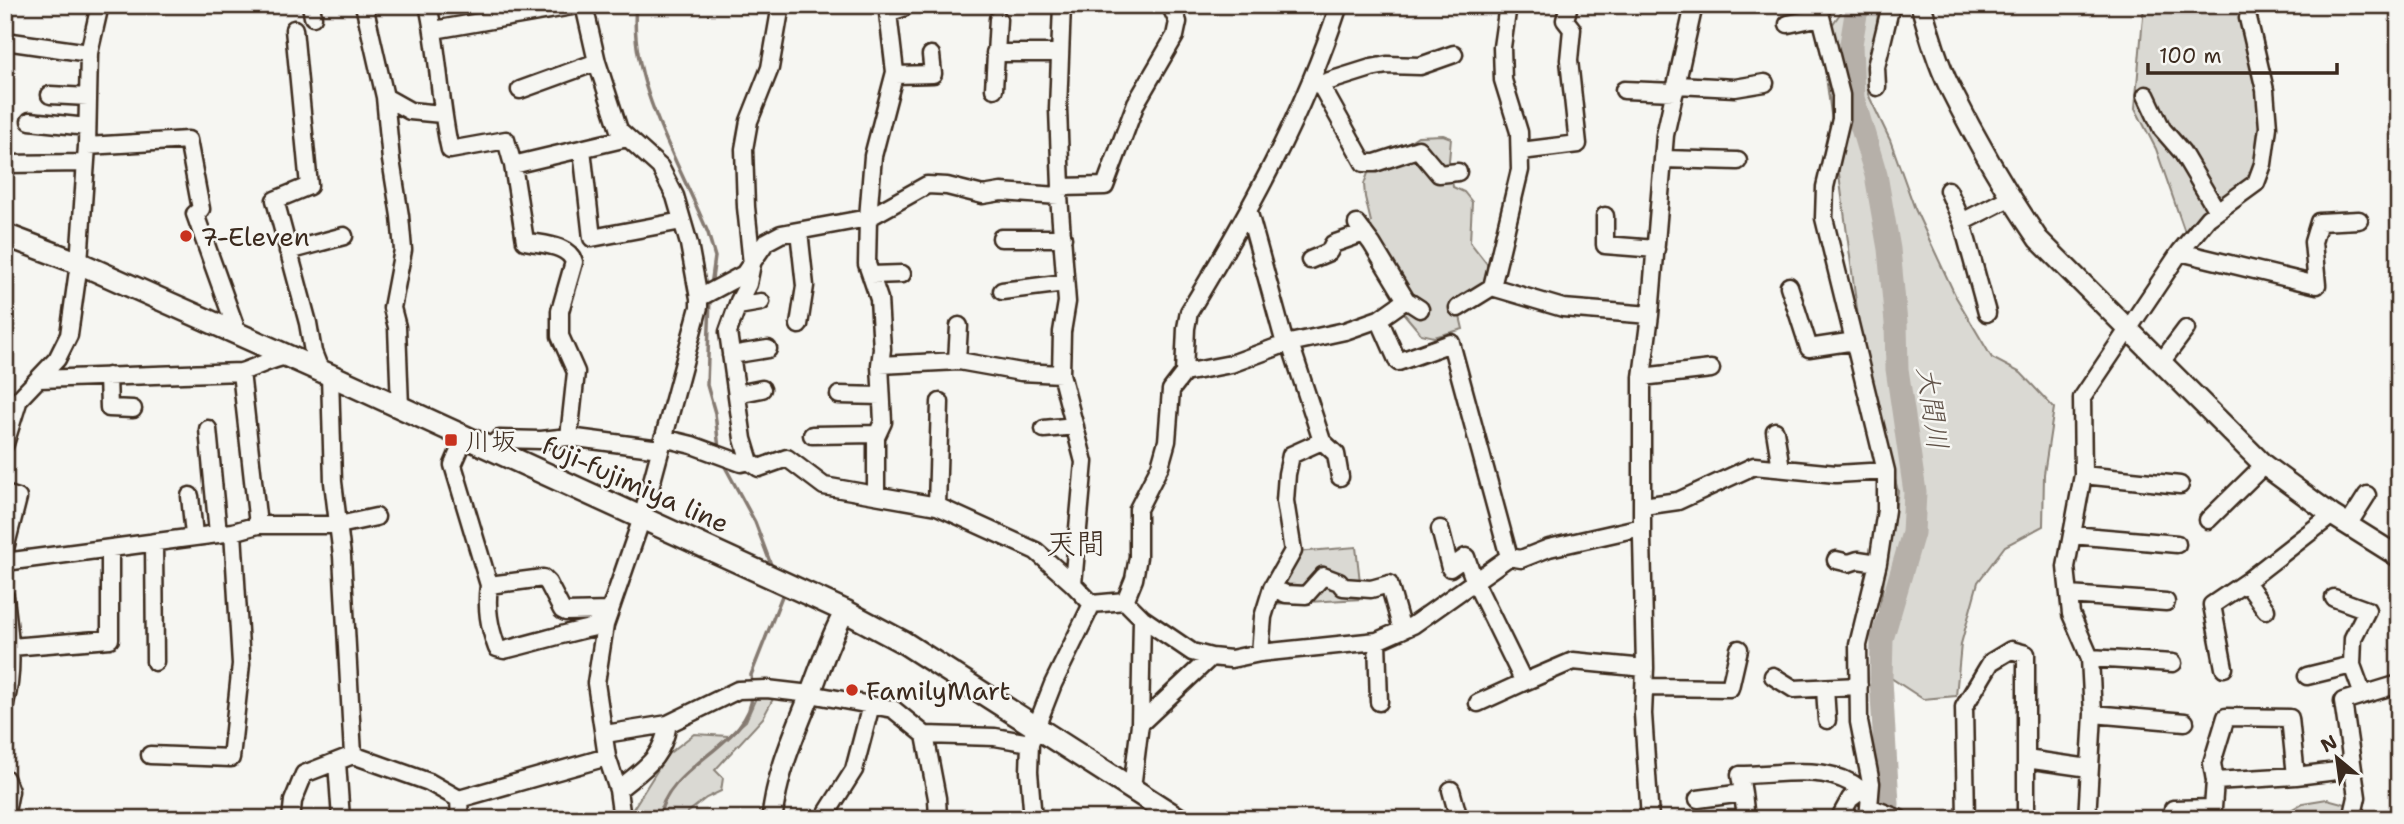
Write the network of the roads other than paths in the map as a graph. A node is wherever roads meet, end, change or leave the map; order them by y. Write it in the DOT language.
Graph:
graph roads {
  1 [pos="100,5"];
  2 [pos="364,5"];
  3 [pos="428,5"];
  4 [pos="581,5"];
  5 [pos="781,5"];
  6 [pos="903,5"];
  7 [pos="1062,5"];
  8 [pos="1170,5"];
  9 [pos="1339,5"];
  10 [pos="1508,5"];
  11 [pos="1569,5"];
  12 [pos="1693,5"];
  13 [pos="1891,5"];
  14 [pos="1920,5"];
  15 [pos="1820,11"];
  16 [pos="2248,18"];
  17 [pos="998,19"];
  18 [pos="1788,24"];
  19 [pos="294,29"];
  20 [pos="434,30"];
  21 [pos="5,41"];
  22 [pos="89,53"];
  23 [pos="995,53"];
  24 [pos="1060,53"];
  25 [pos="1454,54"];
  26 [pos="930,55"];
  27 [pos="597,62"];
  28 [pos="895,75"];
  29 [pos="1317,81"];
  30 [pos="1765,83"];
  31 [pos="1877,87"];
  32 [pos="1676,88"];
  33 [pos="994,89"];
  34 [pos="520,90"];
  35 [pos="1624,90"];
  36 [pos="50,95"];
  37 [pos="2146,95"];
  38 [pos="88,97"];
  39 [pos="385,97"];
  40 [pos="442,114"];
  41 [pos="30,121"];
  42 [pos="87,127"];
  43 [pos="627,138"];
  44 [pos="582,149"];
  45 [pos="1521,151"];
  46 [pos="86,154"];
  47 [pos="1663,159"];
  48 [pos="1738,161"];
  49 [pos="5,164"];
  50 [pos="513,164"];
  51 [pos="1458,172"];
  52 [pos="1948,190"];
  53 [pos="1060,191"];
  54 [pos="2011,197"];
  55 [pos="2217,211"];
  56 [pos="1249,213"];
  57 [pos="1605,216"];
  58 [pos="868,218"];
  59 [pos="2358,220"];
  60 [pos="682,221"];
  61 [pos="1962,222"];
  62 [pos="799,231"];
  63 [pos="5,235"];
  64 [pos="344,236"];
  65 [pos="1001,237"];
  66 [pos="1063,238"];
  67 [pos="1656,249"];
  68 [pos="288,251"];
  69 [pos="2180,252"];
  70 [pos="1310,260"];
  71 [pos="79,263"];
  72 [pos="752,264"];
  73 [pos="902,274"];
  74 [pos="871,275"];
  75 [pos="1065,283"];
  76 [pos="1789,286"];
  77 [pos="1492,287"];
  78 [pos="1002,291"];
  79 [pos="703,297"];
  80 [pos="761,302"];
  81 [pos="738,306"];
  82 [pos="1458,308"];
  83 [pos="1987,313"];
  84 [pos="1650,315"];
  85 [pos="1379,319"];
  86 [pos="799,325"];
  87 [pos="959,326"];
  88 [pos="2128,329"];
  89 [pos="2186,329"];
  90 [pos="238,334"];
  91 [pos="1855,341"];
  92 [pos="1287,344"];
  93 [pos="768,349"];
  94 [pos="731,355"];
  95 [pos="287,356"];
  96 [pos="957,361"];
  97 [pos="2162,361"];
  98 [pos="880,365"];
  99 [pos="1711,369"];
  100 [pos="241,372"];
  101 [pos="325,373"];
  102 [pos="1184,373"];
  103 [pos="1061,374"];
  104 [pos="108,376"];
  105 [pos="1642,377"];
  106 [pos="38,379"];
  107 [pos="762,389"];
  108 [pos="737,394"];
  109 [pos="839,395"];
  110 [pos="881,396"];
  111 [pos="9,400"];
  112 [pos="940,402"];
  113 [pos="400,407"];
  114 [pos="132,409"];
  115 [pos="1075,426"];
  116 [pos="208,429"];
  117 [pos="1044,429"];
  118 [pos="1775,431"];
  119 [pos="813,435"];
  120 [pos="877,435"];
  121 [pos="465,437"];
  122 [pos="569,437"];
  123 [pos="1322,441"];
  124 [pos="5,444"];
  125 [pos="662,444"];
  126 [pos="490,448"];
  127 [pos="750,461"];
  128 [pos="2264,466"];
  129 [pos="1781,468"];
  130 [pos="1886,471"];
  131 [pos="2083,475"];
  132 [pos="1340,477"];
  133 [pos="2180,485"];
  134 [pos="5,494"];
  135 [pos="876,495"];
  136 [pos="2367,495"];
  137 [pos="190,496"];
  138 [pos="937,506"];
  139 [pos="1643,506"];
  140 [pos="376,517"];
  141 [pos="642,517"];
  142 [pos="2207,520"];
  143 [pos="2340,520"];
  144 [pos="258,525"];
  145 [pos="338,525"];
  146 [pos="1642,527"];
  147 [pos="1440,529"];
  148 [pos="226,532"];
  149 [pos="194,535"];
  150 [pos="2072,535"];
  151 [pos="153,542"];
  152 [pos="2177,544"];
  153 [pos="5,549"];
  154 [pos="110,549"];
  155 [pos="2399,557"];
  156 [pos="1508,558"];
  157 [pos="1836,560"];
  158 [pos="5,562"];
  159 [pos="1878,563"];
  160 [pos="1474,580"];
  161 [pos="2246,582"];
  162 [pos="1073,584"];
  163 [pos="489,585"];
  164 [pos="1272,588"];
  165 [pos="2069,595"];
  166 [pos="5,597"];
  167 [pos="2334,598"];
  168 [pos="1125,601"];
  169 [pos="2166,602"];
  170 [pos="1092,604"];
  171 [pos="2266,610"];
  172 [pos="845,611"];
  173 [pos="608,618"];
  174 [pos="1142,618"];
  175 [pos="1402,630"];
  176 [pos="1377,641"];
  177 [pos="10,647"];
  178 [pos="1739,649"];
  179 [pos="1260,653"];
  180 [pos="1211,657"];
  181 [pos="2090,658"];
  182 [pos="155,662"];
  183 [pos="2173,663"];
  184 [pos="2352,665"];
  185 [pos="1645,668"];
  186 [pos="2224,668"];
  187 [pos="1773,676"];
  188 [pos="2307,676"];
  189 [pos="1524,682"];
  190 [pos="2399,684"];
  191 [pos="1859,686"];
  192 [pos="1644,687"];
  193 [pos="1825,688"];
  194 [pos="810,694"];
  195 [pos="2363,695"];
  196 [pos="1379,702"];
  197 [pos="5,703"];
  198 [pos="1478,703"];
  199 [pos="871,705"];
  200 [pos="2093,714"];
  201 [pos="1827,720"];
  202 [pos="2185,722"];
  203 [pos="668,724"];
  204 [pos="1140,724"];
  205 [pos="605,734"];
  206 [pos="925,735"];
  207 [pos="1033,735"];
  208 [pos="150,755"];
  209 [pos="353,755"];
  210 [pos="607,757"];
  211 [pos="2350,758"];
  212 [pos="2026,759"];
  213 [pos="337,762"];
  214 [pos="2089,768"];
  215 [pos="2297,776"];
  216 [pos="5,778"];
  217 [pos="2216,780"];
  218 [pos="1132,788"];
  219 [pos="618,790"];
  220 [pos="1451,790"];
  221 [pos="1743,793"];
  222 [pos="459,799"];
  223 [pos="1698,799"];
  224 [pos="1877,808"];
  225 [pos="5,817"];
  226 [pos="291,819"];
  227 [pos="341,819"];
  228 [pos="460,819"];
  229 [pos="622,819"];
  230 [pos="772,819"];
  231 [pos="823,819"];
  232 [pos="937,819"];
  233 [pos="1033,819"];
  234 [pos="1178,819"];
  235 [pos="1459,819"];
  236 [pos="1650,819"];
  237 [pos="1746,819"];
  238 [pos="1839,819"];
  239 [pos="1966,819"];
  240 [pos="2026,819"];
  241 [pos="2087,819"];
  242 [pos="2174,819"];
  243 [pos="2352,819"];
  1 -- 22 [label="street"];
  2 -- 39 [label="street"];
  3 -- 20 [label="street"];
  4 -- 20 [label="street"];
  4 -- 27 [label="street"];
  5 -- 72 [label="street"];
  6 -- 28 [label="street"];
  7 -- 24 [label="street"];
  8 -- 53 [label="street"];
  9 -- 29 [label="street"];
  10 -- 45 [label="street"];
  11 -- 45 [label="street"];
  12 -- 32 [label="street"];
  13 -- 31 [label="street"];
  14 -- 54 [label="street"];
  15 -- 18 [label="street"];
  15 -- 91 [label="street"];
  16 -- 55 [label="street"];
  17 -- 23 [label="street"];
  19 -- 68 [label="street"];
  20 -- 40 [label="street"];
  21 -- 22 [label="street"];
  22 -- 38 [label="street"];
  23 -- 24 [label="street"];
  23 -- 33 [label="street"];
  24 -- 53 [label="street"];
  25 -- 29 [label="street"];
  26 -- 28 [label="street"];
  27 -- 34 [label="street"];
  27 -- 43 [label="street"];
  28 -- 58 [label="street"];
  29 -- 51 [label="street"];
  29 -- 56 [label="street"];
  30 -- 32 [label="street"];
  32 -- 35 [label="street"];
  32 -- 47 [label="street"];
  36 -- 38 [label="street"];
  37 -- 55 [label="street"];
  38 -- 42 [label="street"];
  39 -- 40 [label="street"];
  39 -- 113 [label="street"];
  40 -- 50 [label="street"];
  41 -- 42 [label="street"];
  42 -- 46 [label="street"];
  43 -- 44 [label="street"];
  43 -- 60 [label="street"];
  44 -- 50 [label="street"];
  44 -- 60 [label="street"];
  45 -- 77 [label="street"];
  46 -- 49 [label="street"];
  46 -- 71 [label="street"];
  46 -- 90 [label="street"];
  47 -- 48 [label="street"];
  47 -- 67 [label="street"];
  50 -- 122 [label="street"];
  52 -- 61 [label="street"];
  53 -- 58 [label="street"];
  53 -- 66 [label="street"];
  54 -- 61 [label="street"];
  54 -- 88 [label="street"];
  55 -- 69 [label="street"];
  56 -- 92 [label="street"];
  56 -- 102 [label="street"];
  57 -- 67 [label="street"];
  58 -- 62 [label="street"];
  58 -- 74 [label="street"];
  59 -- 69 [label="street"];
  60 -- 79 [label="street"];
  61 -- 83 [label="street"];
  62 -- 72 [label="street"];
  62 -- 86 [label="street"];
  63 -- 71 [label="main road, fuji-fujimiya line"];
  64 -- 68 [label="street"];
  65 -- 66 [label="street"];
  66 -- 75 [label="street"];
  67 -- 84 [label="street"];
  68 -- 101 [label="street"];
  69 -- 88 [label="street"];
  70 -- 85 [label="street"];
  71 -- 90 [label="main road, fuji-fujimiya line"];
  71 -- 106 [label="street"];
  72 -- 79 [label="street"];
  72 -- 81 [label="street"];
  73 -- 74 [label="street"];
  74 -- 98 [label="street"];
  75 -- 78 [label="street"];
  75 -- 103 [label="street"];
  76 -- 91 [label="street"];
  77 -- 82 [label="street"];
  77 -- 84 [label="street"];
  79 -- 125 [label="street"];
  80 -- 81 [label="street"];
  81 -- 94 [label="street"];
  84 -- 105 [label="street"];
  85 -- 92 [label="street"];
  85 -- 156 [label="street"];
  87 -- 96 [label="street"];
  88 -- 97 [label="street"];
  88 -- 131 [label="street"];
  89 -- 97 [label="street"];
  90 -- 95 [label="main road, fuji-fujimiya line"];
  91 -- 130 [label="street"];
  92 -- 102 [label="street"];
  92 -- 123 [label="street"];
  93 -- 94 [label="street"];
  94 -- 108 [label="street"];
  95 -- 100 [label="street"];
  95 -- 101 [label="main road, fuji-fujimiya line"];
  96 -- 98 [label="street"];
  96 -- 103 [label="street"];
  97 -- 128 [label="street"];
  98 -- 110 [label="street"];
  99 -- 105 [label="street"];
  100 -- 104 [label="street"];
  100 -- 144 [label="street"];
  101 -- 113 [label="main road, fuji-fujimiya line"];
  101 -- 145 [label="street"];
  102 -- 168 [label="street"];
  103 -- 115 [label="street"];
  104 -- 106 [label="street"];
  104 -- 114 [label="street"];
  105 -- 139 [label="street"];
  106 -- 111 [label="street"];
  107 -- 108 [label="street"];
  108 -- 127 [label="street"];
  109 -- 110 [label="street"];
  110 -- 120 [label="street"];
  111 -- 124 [label="street"];
  112 -- 138 [label="street"];
  113 -- 121 [label="main road, fuji-fujimiya line"];
  115 -- 117 [label="street"];
  115 -- 162 [label="street"];
  116 -- 148 [label="street"];
  118 -- 129 [label="street"];
  119 -- 120 [label="street"];
  120 -- 135 [label="street"];
  121 -- 126 [label="main road, fuji-fujimiya line"];
  121 -- 163 [label="street"];
  122 -- 125 [label="street"];
  122 -- 126 [label="street"];
  123 -- 132 [label="street"];
  123 -- 164 [label="street"];
  125 -- 127 [label="street"];
  125 -- 141 [label="street"];
  126 -- 141 [label="main road, fuji-fujimiya line"];
  127 -- 135 [label="street"];
  128 -- 142 [label="street"];
  128 -- 143 [label="street"];
  129 -- 130 [label="street"];
  129 -- 139 [label="street"];
  130 -- 159 [label="street"];
  131 -- 133 [label="street"];
  131 -- 150 [label="street"];
  134 -- 153 [label="street"];
  135 -- 138 [label="street"];
  136 -- 143 [label="street"];
  137 -- 149 [label="street"];
  138 -- 162 [label="street"];
  139 -- 146 [label="street"];
  140 -- 145 [label="street"];
  141 -- 172 [label="main road, fuji-fujimiya line"];
  141 -- 173 [label="street"];
  143 -- 155 [label="street"];
  143 -- 161 [label="street"];
  144 -- 145 [label="street"];
  144 -- 148 [label="street"];
  145 -- 209 [label="street"];
  146 -- 156 [label="street"];
  146 -- 185 [label="street"];
  147 -- 160 [label="street"];
  148 -- 149 [label="street"];
  148 -- 208 [label="street"];
  149 -- 151 [label="street"];
  150 -- 152 [label="street"];
  150 -- 165 [label="street"];
  151 -- 154 [label="street"];
  151 -- 182 [label="street"];
  154 -- 158 [label="street"];
  154 -- 177 [label="street"];
  156 -- 160 [label="street"];
  157 -- 159 [label="street"];
  159 -- 191 [label="street"];
  160 -- 175 [label="street"];
  160 -- 189 [label="street"];
  161 -- 171 [label="street"];
  161 -- 186 [label="street"];
  162 -- 170 [label="street"];
  163 -- 173 [label="street"];
  163 -- 173 [label="street"];
  164 -- 175 [label="street"];
  164 -- 179 [label="street"];
  165 -- 169 [label="street"];
  165 -- 181 [label="street"];
  166 -- 177 [label="street"];
  167 -- 184 [label="street"];
  168 -- 170 [label="street"];
  168 -- 174 [label="street"];
  170 -- 207 [label="street"];
  172 -- 194 [label="street"];
  172 -- 207 [label="main road, fuji-fujimiya line"];
  173 -- 205 [label="street"];
  174 -- 180 [label="street"];
  174 -- 204 [label="street"];
  175 -- 176 [label="street"];
  176 -- 179 [label="street"];
  176 -- 196 [label="street"];
  177 -- 197 [label="street"];
  178 -- 192 [label="street"];
  179 -- 180 [label="street"];
  180 -- 204 [label="street"];
  181 -- 183 [label="street"];
  181 -- 200 [label="street"];
  184 -- 188 [label="street"];
  184 -- 195 [label="street"];
  185 -- 189 [label="street"];
  185 -- 192 [label="street"];
  187 -- 193 [label="street"];
  189 -- 198 [label="street"];
  190 -- 195 [label="street"];
  191 -- 193 [label="street"];
  191 -- 224 [label="street"];
  192 -- 236 [label="street"];
  193 -- 201 [label="street"];
  194 -- 199 [label="street"];
  194 -- 203 [label="street"];
  194 -- 230 [label="street"];
  195 -- 211 [label="street"];
  199 -- 206 [label="street"];
  199 -- 231 [label="street"];
  200 -- 202 [label="street"];
  200 -- 214 [label="street"];
  203 -- 205 [label="street"];
  203 -- 219 [label="street"];
  204 -- 218 [label="street"];
  205 -- 210 [label="street"];
  206 -- 207 [label="street"];
  206 -- 232 [label="street"];
  207 -- 218 [label="main road, fuji-fujimiya line"];
  207 -- 233 [label="street"];
  209 -- 213 [label="street"];
  209 -- 222 [label="street"];
  210 -- 219 [label="street"];
  210 -- 222 [label="street"];
  211 -- 215 [label="street"];
  211 -- 243 [label="street"];
  212 -- 214 [label="street"];
  212 -- 239 [label="street"];
  212 -- 240 [label="street"];
  213 -- 226 [label="street"];
  213 -- 227 [label="street"];
  214 -- 241 [label="street"];
  215 -- 217 [label="street"];
  215 -- 217 [label="street"];
  216 -- 225 [label="street"];
  217 -- 242 [label="street"];
  218 -- 234 [label="main road, fuji-fujimiya line"];
  219 -- 229 [label="street"];
  220 -- 235 [label="street"];
  221 -- 223 [label="street"];
  221 -- 224 [label="street"];
  221 -- 237 [label="street"];
  222 -- 228 [label="street"];
  224 -- 238 [label="street"];
}
